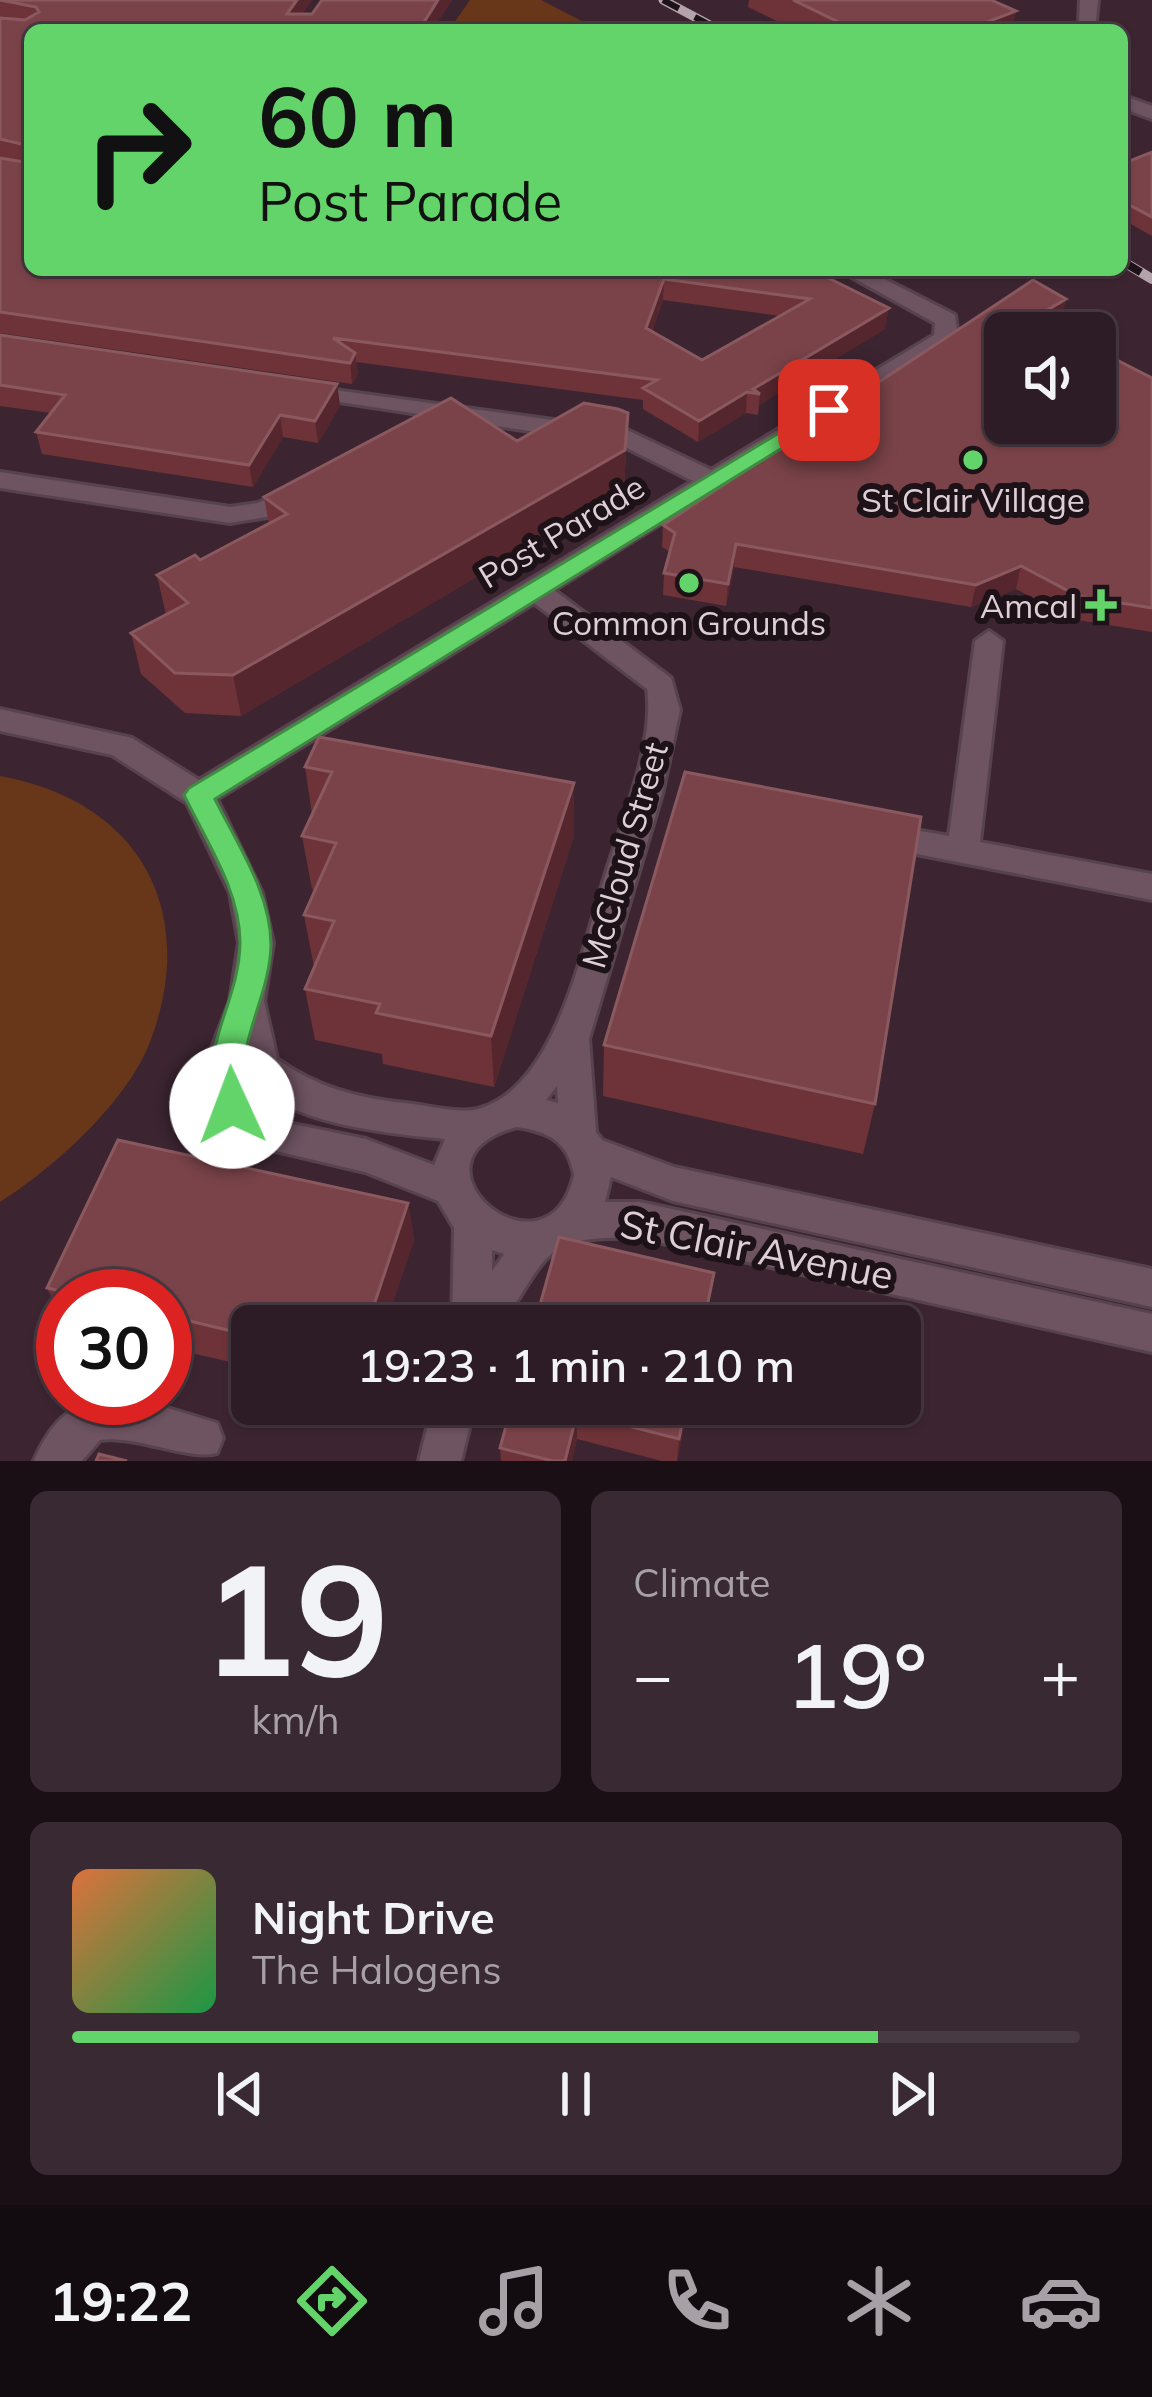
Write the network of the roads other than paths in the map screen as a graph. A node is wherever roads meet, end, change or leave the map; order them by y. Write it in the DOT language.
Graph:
graph roads {
  1 [pos="862,276"];
  2 [pos="279,386"];
  3 [pos="406,405"];
  4 [pos="390,435"];
  5 [pos="328,478"];
  6 [pos="0,480"];
  7 [pos="712,481"];
  8 [pos="534,589"];
  9 [pos="988,641"];
  10 [pos="0,720"];
  11 [pos="199,795"];
  12 [pos="851,831"];
  13 [pos="963,851"];
  14 [pos="1152,887"];
  15 [pos="247,1000"];
  16 [pos="571,1039"];
  17 [pos="517,1111"];
  18 [pos="478,1126"];
  19 [pos="584,1142"];
  20 [pos="463,1205"];
  21 [pos="555,1228"];
  22 [pos="1152,1288"];
  23 [pos="473,1305"];
  24 [pos="492,1305"];
  25 [pos="1152,1333"];
  26 [pos="449,1425"];
  27 [pos="202,1438"];
  28 [pos="55,1461"];
  29 [pos="440,1461"];
  1 -- 7 [label="street, Post Parade"];
  2 -- 3 [label="street"];
  3 -- 4 [label="street"];
  3 -- 7 [label="street"];
  5 -- 6 [label="street"];
  7 -- 8 [label="street, Post Parade"];
  8 -- 11 [label="street, Post Parade"];
  8 -- 16 [label="street, McCloud Street"];
  9 -- 13 [label="street"];
  10 -- 11 [label="street"];
  11 -- 15 [label="street"];
  12 -- 13 [label="street"];
  13 -- 14 [label="street"];
  15 -- 18 [label="street"];
  15 -- 20 [label="street"];
  16 -- 17 [label="street, McCloud Street"];
  16 -- 19 [label="street, McCloud Street"];
  17 -- 18 [label="street"];
  17 -- 19 [label="street"];
  18 -- 20 [label="street"];
  19 -- 21 [label="street"];
  19 -- 22 [label="street, St Clair Avenue"];
  20 -- 21 [label="street"];
  20 -- 23 [label="street"];
  21 -- 24 [label="street"];
  21 -- 25 [label="street, St Clair Avenue"];
  26 -- 29 [label="street"];
  27 -- 28 [label="street"];
}
